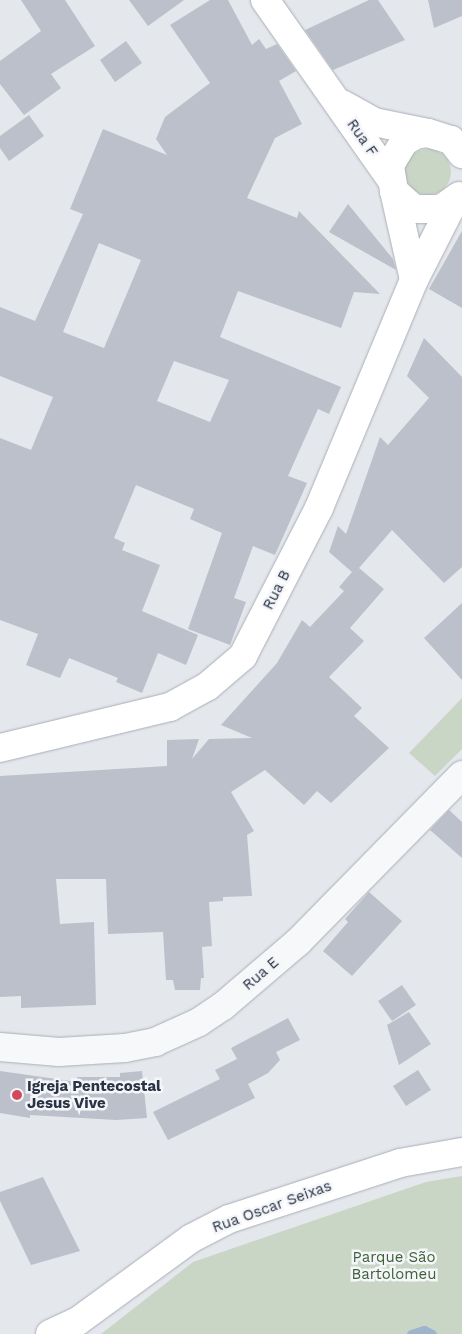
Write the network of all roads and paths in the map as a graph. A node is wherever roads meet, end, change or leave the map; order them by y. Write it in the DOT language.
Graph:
graph roads {
  1 [pos="265,0"];
  2 [pos="333,98"];
  3 [pos="444,134"];
  4 [pos="462,154"];
  5 [pos="392,185"];
  6 [pos="457,197"];
  7 [pos="414,280"];
  8 [pos="0,748"];
  9 [pos="462,775"];
  10 [pos="0,1047"];
  11 [pos="462,1152"];
  12 [pos="50,1334"];
  1 -- 2 [label="street, Rua F"];
  2 -- 3 [label="street"];
  2 -- 5 [label="street, Rua F"];
  3 -- 4 [label="street"];
  3 -- 5 [label="street"];
  5 -- 6 [label="street"];
  5 -- 7 [label="street"];
  6 -- 7 [label="street, Rua B"];
  7 -- 8 [label="street, Rua B"];
  9 -- 10 [label="street, Rua E"];
  11 -- 12 [label="street, Rua Oscar Seixas"];
}
